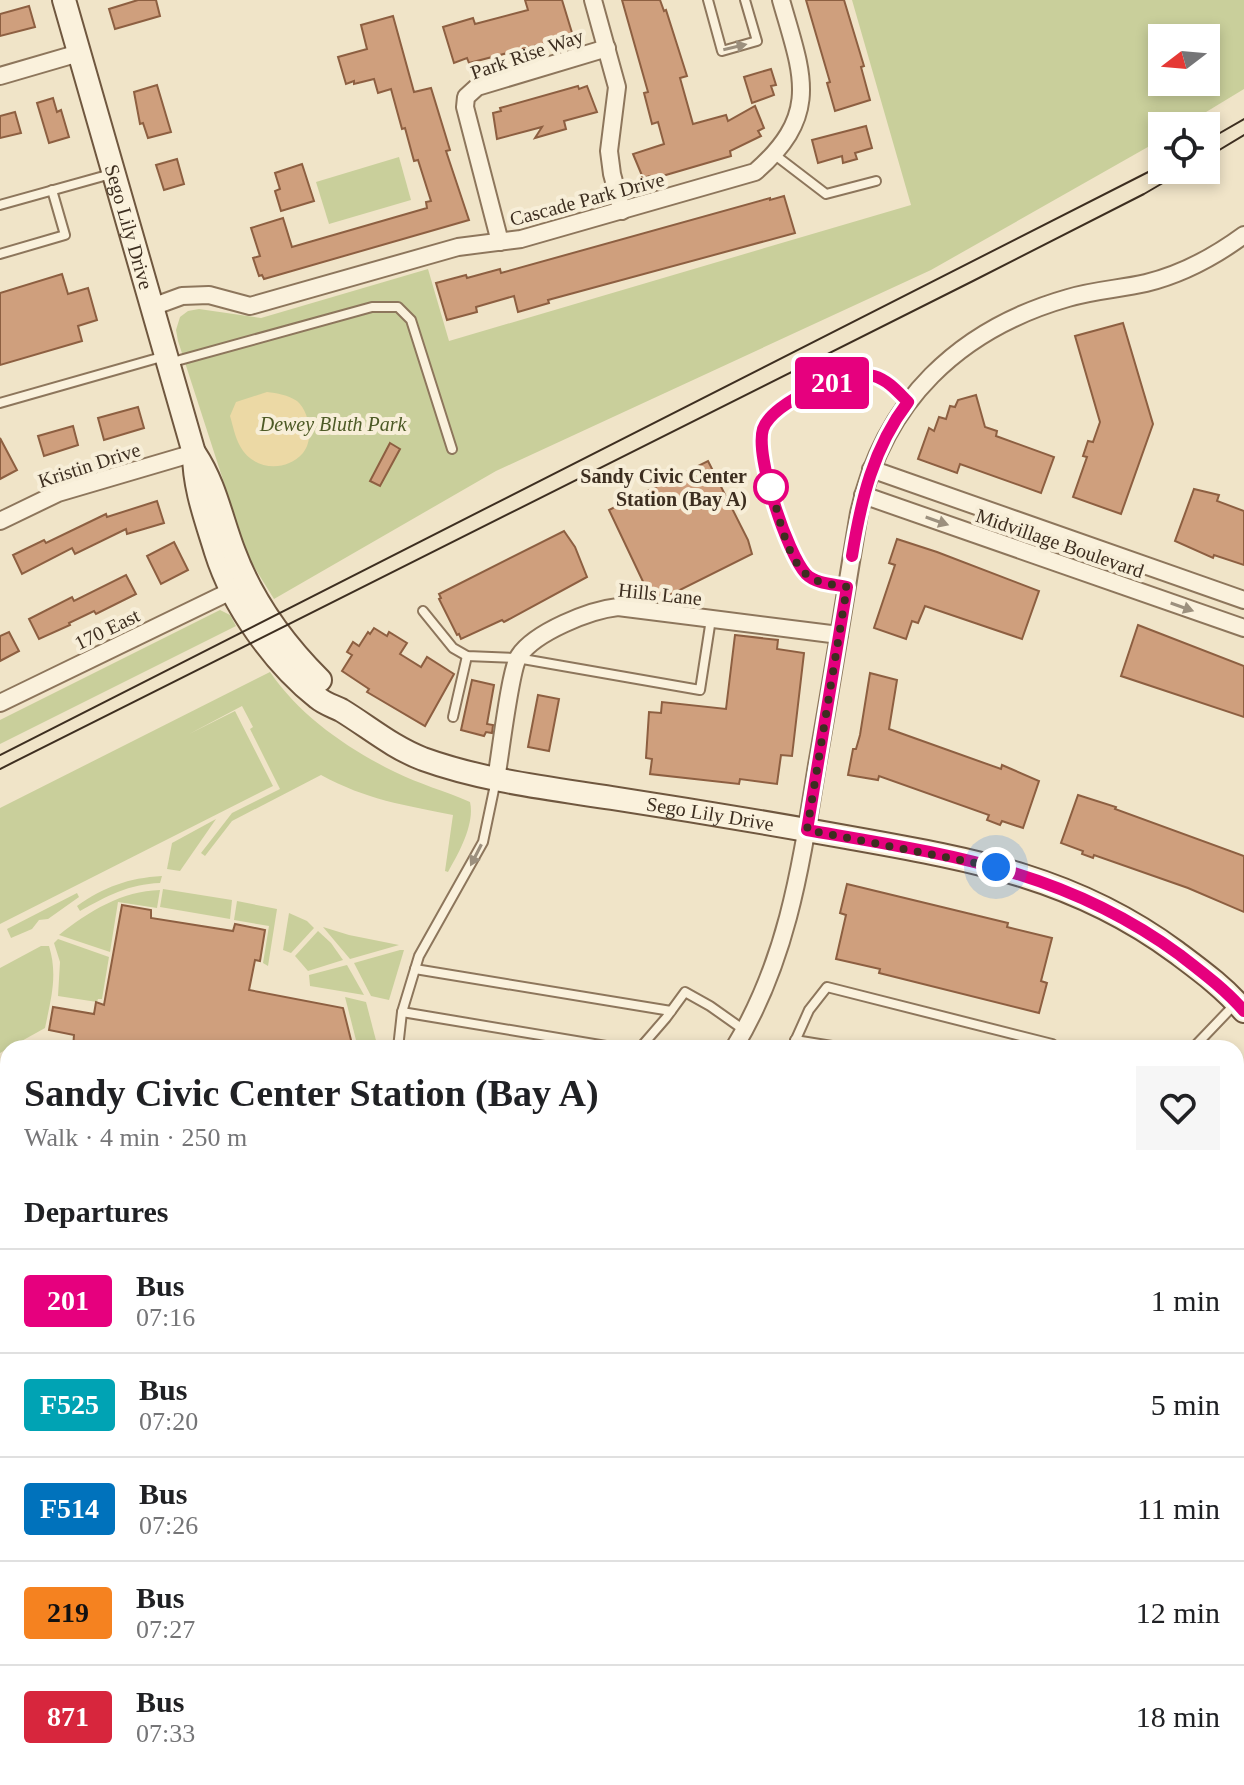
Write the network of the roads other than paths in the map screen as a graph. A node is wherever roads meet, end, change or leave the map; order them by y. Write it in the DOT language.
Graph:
graph roads {
  1 [pos="64,0"];
  2 [pos="593,0"];
  3 [pos="708,0"];
  4 [pos="745,0"];
  5 [pos="781,0"];
  6 [pos="607,48"];
  7 [pos="79,53"];
  8 [pos="0,76"];
  9 [pos="775,155"];
  10 [pos="113,173"];
  11 [pos="876,181"];
  12 [pos="52,190"];
  13 [pos="0,205"];
  14 [pos="622,211"];
  15 [pos="1244,235"];
  16 [pos="500,242"];
  17 [pos="0,254"];
  18 [pos="152,307"];
  19 [pos="167,360"];
  20 [pos="908,402"];
  21 [pos="0,403"];
  22 [pos="452,449"];
  23 [pos="194,453"];
  24 [pos="871,469"];
  25 [pos="863,495"];
  26 [pos="0,521"];
  27 [pos="847,587"];
  28 [pos="231,591"];
  29 [pos="1244,600"];
  30 [pos="423,611"];
  31 [pos="711,619"];
  32 [pos="1244,628"];
  33 [pos="839,635"];
  34 [pos="467,656"];
  35 [pos="517,658"];
  36 [pos="0,703"];
  37 [pos="340,710"];
  38 [pos="453,717"];
  39 [pos="496,779"];
  40 [pos="807,830"];
  41 [pos="415,969"];
  42 [pos="1242,1002"];
  43 [pos="671,1011"];
  44 [pos="402,1012"];
  45 [pos="745,1030"];
  46 [pos="399,1040"];
  47 [pos="570,1040"];
  48 [pos="647,1040"];
  49 [pos="739,1040"];
  50 [pos="796,1040"];
  51 [pos="1036,1040"];
  52 [pos="1202,1040"];
  1 -- 7 [label="main road, Sego Lily Drive"];
  2 -- 6 [label="street"];
  3 -- 4 [label="lane, one-way"];
  5 -- 9 [label="street, Cascade Park Drive"];
  6 -- 14 [label="street"];
  6 -- 16 [label="street, Park Rise Way"];
  7 -- 8 [label="street"];
  7 -- 10 [label="main road, Sego Lily Drive"];
  9 -- 11 [label="lane"];
  9 -- 14 [label="street, Cascade Park Drive"];
  10 -- 12 [label="lane"];
  10 -- 18 [label="main road, Sego Lily Drive"];
  12 -- 13 [label="lane"];
  12 -- 17 [label="lane"];
  14 -- 16 [label="street, Cascade Park Drive"];
  15 -- 20 [label="street"];
  16 -- 18 [label="street, Cascade Park Drive"];
  18 -- 19 [label="main road, Sego Lily Drive"];
  19 -- 21 [label="lane"];
  19 -- 22 [label="lane"];
  19 -- 23 [label="main road, Sego Lily Drive"];
  20 -- 24 [label="street"];
  20 -- 27 [label="lane"];
  23 -- 26 [label="street, Kristin Drive"];
  23 -- 28 [label="main road, Sego Lily Drive"];
  23 -- 37 [label="main road, Sego Lily Drive"];
  24 -- 25 [label="street"];
  24 -- 29 [label="street, Midvillage Boulevard"];
  25 -- 27 [label="street"];
  25 -- 32 [label="street, Midvillage Boulevard, one-way"];
  27 -- 33 [label="street"];
  28 -- 36 [label="street, 170 East"];
  28 -- 37 [label="main road, Sego Lily Drive"];
  30 -- 34 [label="lane"];
  31 -- 33 [label="street, Hills Lane"];
  31 -- 35 [label="street, Hills Lane"];
  31 -- 35 [label="lane"];
  33 -- 40 [label="street"];
  34 -- 35 [label="lane"];
  34 -- 38 [label="lane"];
  35 -- 39 [label="street"];
  37 -- 39 [label="main road, Sego Lily Drive"];
  39 -- 40 [label="main road, Sego Lily Drive"];
  39 -- 41 [label="lane, one-way"];
  40 -- 42 [label="main road, Sego Lily Drive"];
  40 -- 45 [label="street"];
  41 -- 43 [label="lane"];
  41 -- 44 [label="lane"];
  42 -- 52 [label="lane"];
  43 -- 45 [label="lane"];
  43 -- 48 [label="lane"];
  44 -- 46 [label="lane"];
  44 -- 47 [label="lane"];
  45 -- 49 [label="street"];
  50 -- 51 [label="lane"];
}
